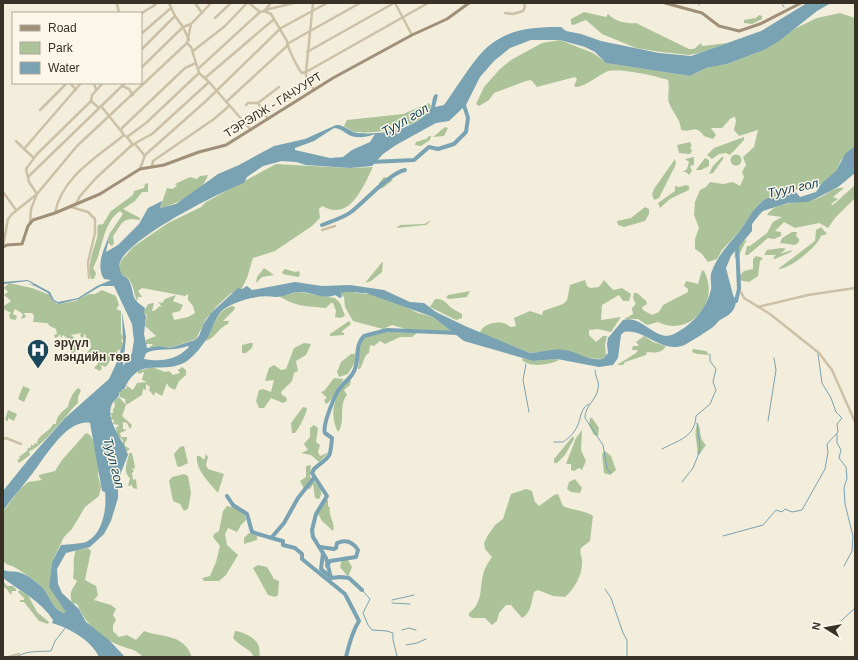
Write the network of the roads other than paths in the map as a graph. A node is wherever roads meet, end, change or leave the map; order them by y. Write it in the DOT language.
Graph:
graph roads {
  1 [pos="157,3"];
  2 [pos="169,3"];
  3 [pos="195,3"];
  4 [pos="211,3"];
  5 [pos="231,3"];
  6 [pos="248,3"];
  7 [pos="271,3"];
  8 [pos="294,3"];
  9 [pos="312,3"];
  10 [pos="327,3"];
  11 [pos="360,3"];
  12 [pos="394,3"];
  13 [pos="428,3"];
  14 [pos="469,3"];
  15 [pos="524,3"];
  16 [pos="665,3"];
  17 [pos="801,3"];
  18 [pos="117,4"];
  19 [pos="171,8"];
  20 [pos="264,10"];
  21 [pos="119,12"];
  22 [pos="260,12"];
  23 [pos="505,12"];
  24 [pos="142,13"];
  25 [pos="202,13"];
  26 [pos="311,13"];
  27 [pos="176,16"];
  28 [pos="401,17"];
  29 [pos="215,18"];
  30 [pos="273,20"];
  31 [pos="191,24"];
  32 [pos="183,28"];
  33 [pos="279,29"];
  34 [pos="309,31"];
  35 [pos="142,33"];
  36 [pos="412,35"];
  37 [pos="189,40"];
  38 [pos="188,43"];
  39 [pos="287,45"];
  40 [pos="142,49"];
  41 [pos="193,51"];
  42 [pos="307,52"];
  43 [pos="196,63"];
  44 [pos="142,67"];
  45 [pos="198,68"];
  46 [pos="199,72"];
  47 [pos="306,72"];
  48 [pos="205,78"];
  49 [pos="209,82"];
  50 [pos="66,84"];
  51 [pos="71,84"];
  52 [pos="80,84"];
  53 [pos="94,84"];
  54 [pos="102,84"];
  55 [pos="122,86"];
  56 [pos="279,87"];
  57 [pos="76,90"];
  58 [pos="96,90"];
  59 [pos="216,90"];
  60 [pos="314,90"];
  61 [pos="133,95"];
  62 [pos="91,101"];
  63 [pos="226,102"];
  64 [pos="258,103"];
  65 [pos="246,105"];
  66 [pos="229,106"];
  67 [pos="100,107"];
  68 [pos="40,110"];
  69 [pos="110,117"];
  70 [pos="268,120"];
  71 [pos="251,130"];
  72 [pos="121,131"];
  73 [pos="124,135"];
  74 [pos="127,137"];
  75 [pos="16,141"];
  76 [pos="134,144"];
  77 [pos="24,149"];
  78 [pos="145,156"];
  79 [pos="34,158"];
  80 [pos="152,166"];
  81 [pos="140,169"];
  82 [pos="28,178"];
  83 [pos="3,192"];
  84 [pos="37,194"];
  85 [pos="76,204"];
  86 [pos="71,206"];
  87 [pos="16,210"];
  88 [pos="55,214"];
  89 [pos="30,223"];
  90 [pos="335,226"];
  91 [pos="322,230"];
  92 [pos="3,246"];
  93 [pos="89,278"];
  94 [pos="855,288"];
  95 [pos="741,292"];
  96 [pos="758,307"];
  97 [pos="855,422"];
  98 [pos="3,439"];
  99 [pos="21,444"];
  100 [pos="19,654"];
  101 [pos="9,657"];
  1 -- 24 [label="street"];
  2 -- 19 [label="street"];
  3 -- 25 [label="street"];
  4 -- 25 [label="street"];
  5 -- 29 [label="street"];
  6 -- 22 [label="street"];
  6 -- 41 [label="street"];
  7 -- 20 [label="street"];
  8 -- 20 [label="street"];
  9 -- 26 [label="street"];
  10 -- 26 [label="street"];
  11 -- 34 [label="street"];
  12 -- 28 [label="street"];
  12 -- 42 [label="street"];
  13 -- 28 [label="street"];
  14 -- 36 [label="main road, ТЭРЭЛЖ - ГАЧУУРТ"];
  15 -- 23 [label="street"];
  16 -- 17 [label="main road"];
  18 -- 21 [label="street"];
  19 -- 27 [label="street"];
  19 -- 35 [label="street"];
  20 -- 22 [label="street"];
  20 -- 30 [label="street"];
  22 -- 45 [label="street"];
  25 -- 31 [label="street"];
  26 -- 33 [label="street"];
  26 -- 34 [label="street"];
  27 -- 32 [label="street"];
  27 -- 40 [label="street"];
  28 -- 36 [label="street"];
  28 -- 47 [label="street"];
  30 -- 33 [label="street"];
  30 -- 48 [label="street"];
  31 -- 32 [label="street"];
  31 -- 37 [label="street"];
  32 -- 37 [label="street"];
  32 -- 44 [label="street"];
  33 -- 39 [label="street"];
  33 -- 59 [label="street"];
  34 -- 39 [label="street"];
  34 -- 42 [label="street"];
  36 -- 60 [label="main road, ТЭРЭЛЖ - ГАЧУУРТ"];
  37 -- 38 [label="street"];
  38 -- 41 [label="street"];
  38 -- 61 [label="street"];
  39 -- 47 [label="street"];
  39 -- 63 [label="street"];
  41 -- 43 [label="street"];
  42 -- 47 [label="street"];
  43 -- 45 [label="street"];
  43 -- 72 [label="street"];
  45 -- 46 [label="street"];
  46 -- 48 [label="street"];
  46 -- 74 [label="street"];
  47 -- 60 [label="street"];
  48 -- 49 [label="street"];
  49 -- 59 [label="street"];
  49 -- 76 [label="street"];
  50 -- 68 [label="street"];
  51 -- 57 [label="street"];
  52 -- 57 [label="street"];
  53 -- 58 [label="street"];
  54 -- 58 [label="street"];
  55 -- 61 [label="street"];
  55 -- 67 [label="street"];
  56 -- 64 [label="street"];
  57 -- 77 [label="street"];
  58 -- 62 [label="street"];
  59 -- 63 [label="street"];
  59 -- 78 [label="street"];
  60 -- 70 [label="main road, ТЭРЭЛЖ - ГАЧУУРТ"];
  61 -- 69 [label="street"];
  62 -- 67 [label="street"];
  62 -- 79 [label="street"];
  63 -- 66 [label="street"];
  64 -- 65 [label="street"];
  64 -- 70 [label="street"];
  66 -- 71 [label="street"];
  66 -- 80 [label="street"];
  67 -- 69 [label="street"];
  67 -- 82 [label="street"];
  69 -- 72 [label="street"];
  69 -- 84 [label="street"];
  70 -- 71 [label="main road, ТЭРЭЛЖ - ГАЧУУРТ"];
  71 -- 80 [label="main road, ТЭРЭЛЖ - ГАЧУУРТ"];
  72 -- 73 [label="street"];
  73 -- 74 [label="street"];
  73 -- 88 [label="street"];
  74 -- 76 [label="street"];
  75 -- 77 [label="street"];
  76 -- 78 [label="street"];
  76 -- 85 [label="street"];
  77 -- 79 [label="street"];
  78 -- 81 [label="street"];
  79 -- 82 [label="street"];
  80 -- 81 [label="main road, ТЭРЭЛЖ - ГАЧУУРТ"];
  81 -- 85 [label="main road, ТЭРЭЛЖ - ГАЧУУРТ"];
  82 -- 84 [label="street"];
  83 -- 87 [label="street"];
  84 -- 87 [label="street"];
  84 -- 89 [label="street"];
  85 -- 86 [label="main road, ТЭРЭЛЖ - ГАЧУУРТ"];
  86 -- 88 [label="main road, ТЭРЭЛЖ - ГАЧУУРТ"];
  86 -- 93 [label="street"];
  87 -- 92 [label="street"];
  88 -- 89 [label="main road, ТЭРЭЛЖ - ГАЧУУРТ"];
  89 -- 92 [label="main road"];
  90 -- 91 [label="street"];
  94 -- 96 [label="street"];
  95 -- 96 [label="street"];
  96 -- 97 [label="street"];
  98 -- 99 [label="street"];
  100 -- 101 [label="street"];
}
